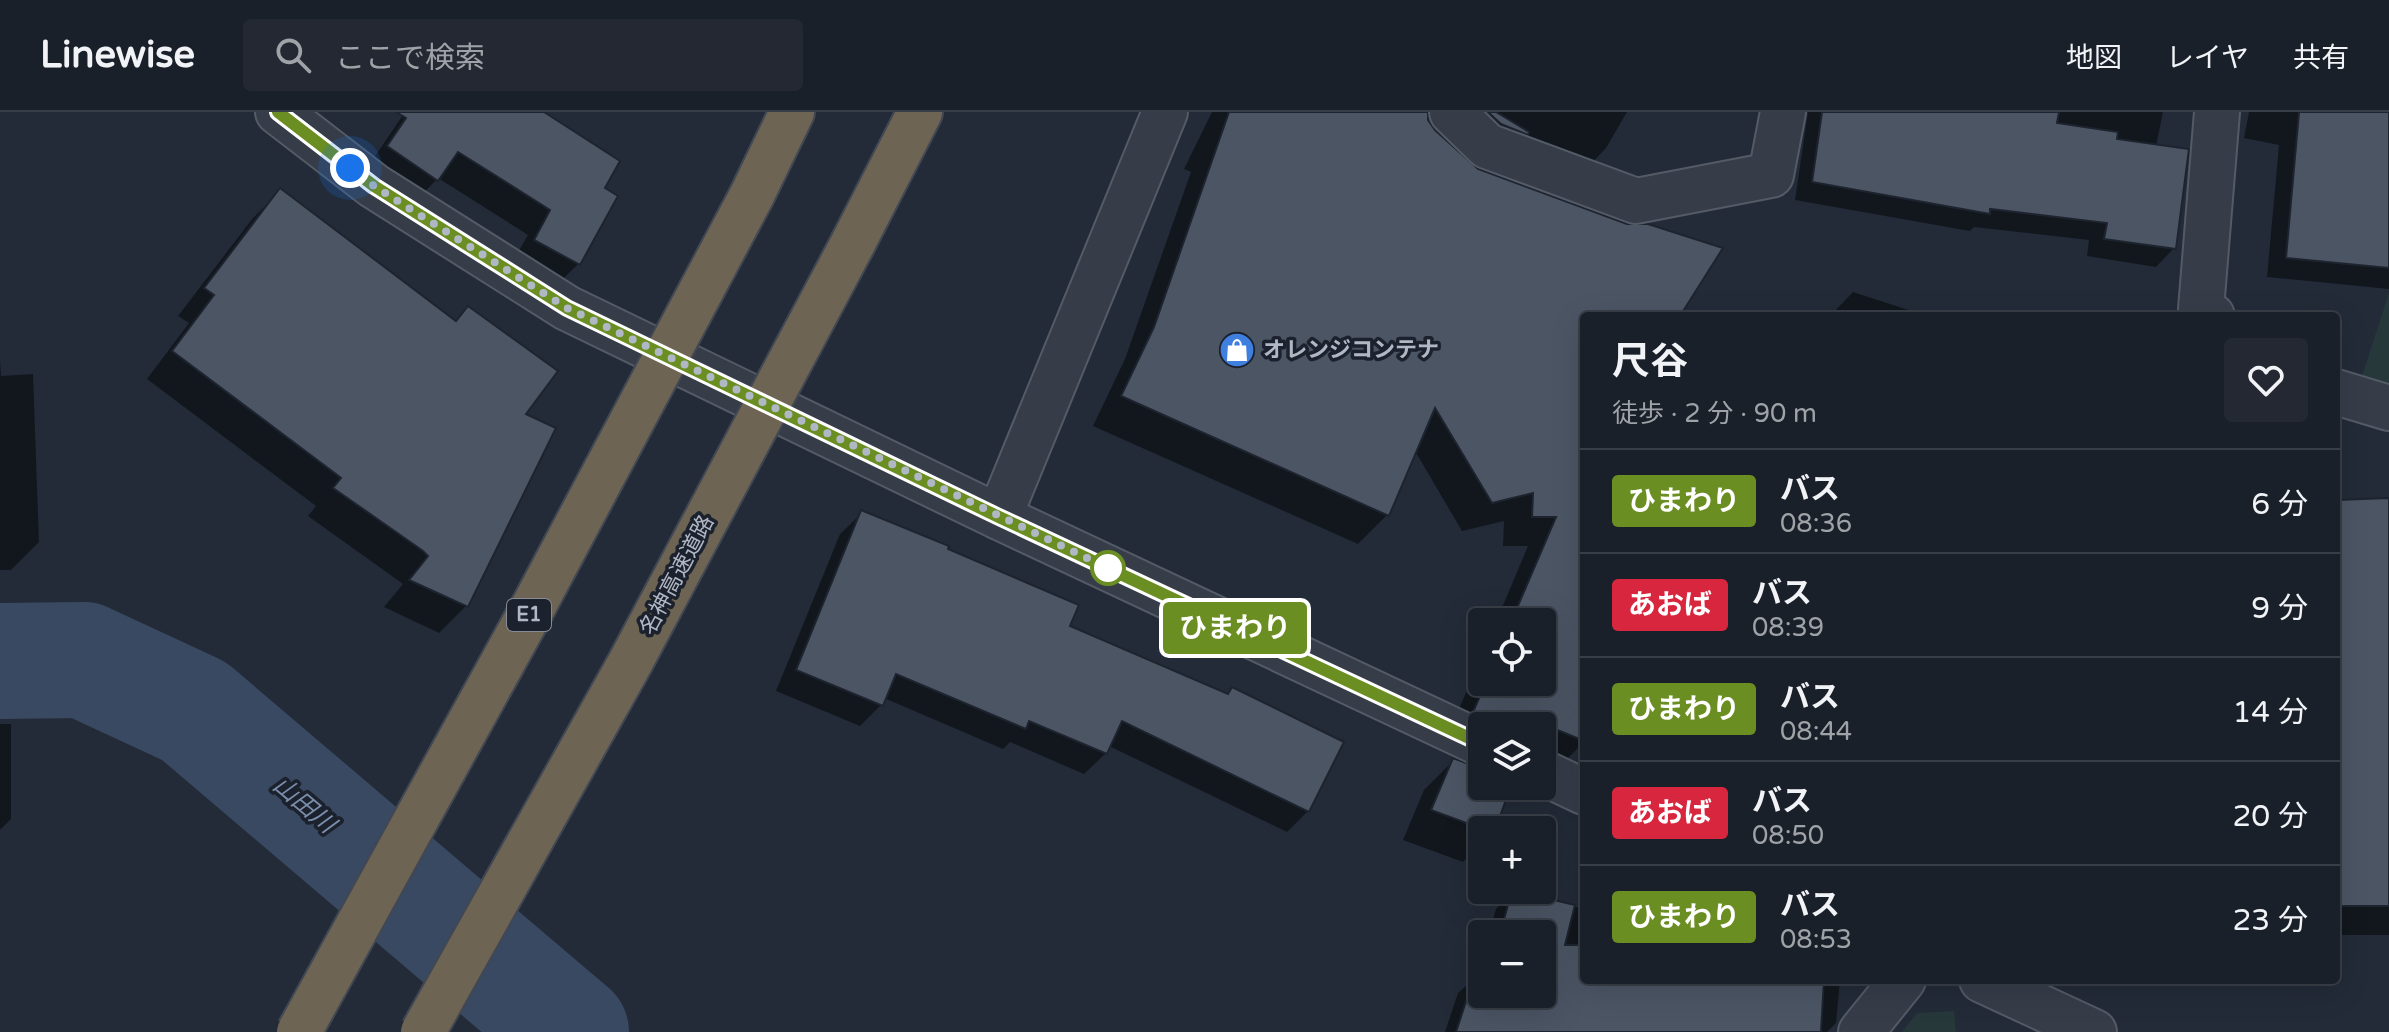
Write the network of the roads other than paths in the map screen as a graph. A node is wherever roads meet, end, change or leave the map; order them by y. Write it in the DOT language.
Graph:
graph roads {
  1 [pos="278,112"];
  2 [pos="792,112"];
  3 [pos="920,112"];
  4 [pos="1165,112"];
  5 [pos="1452,112"];
  6 [pos="1783,112"];
  7 [pos="2217,112"];
  8 [pos="2206,312"];
  9 [pos="2340,393"];
  10 [pos="2389,408"];
  11 [pos="999,517"];
  12 [pos="1468,737"];
  13 [pos="1556,779"];
  14 [pos="1580,790"];
  15 [pos="1900,984"];
  16 [pos="1991,984"];
  17 [pos="299,1032"];
  18 [pos="423,1032"];
  19 [pos="1861,1032"];
  20 [pos="2094,1032"];
  1 -- 11 [label="street"];
  2 -- 17 [label="highway, E1, bridge"];
  3 -- 18 [label="highway, 名神高速道路, bridge"];
  4 -- 11 [label="street"];
  5 -- 6 [label="street"];
  7 -- 8 [label="street"];
  9 -- 10 [label="street"];
  11 -- 12 [label="street"];
  13 -- 14 [label="street"];
  15 -- 19 [label="street"];
  16 -- 20 [label="street"];
}
